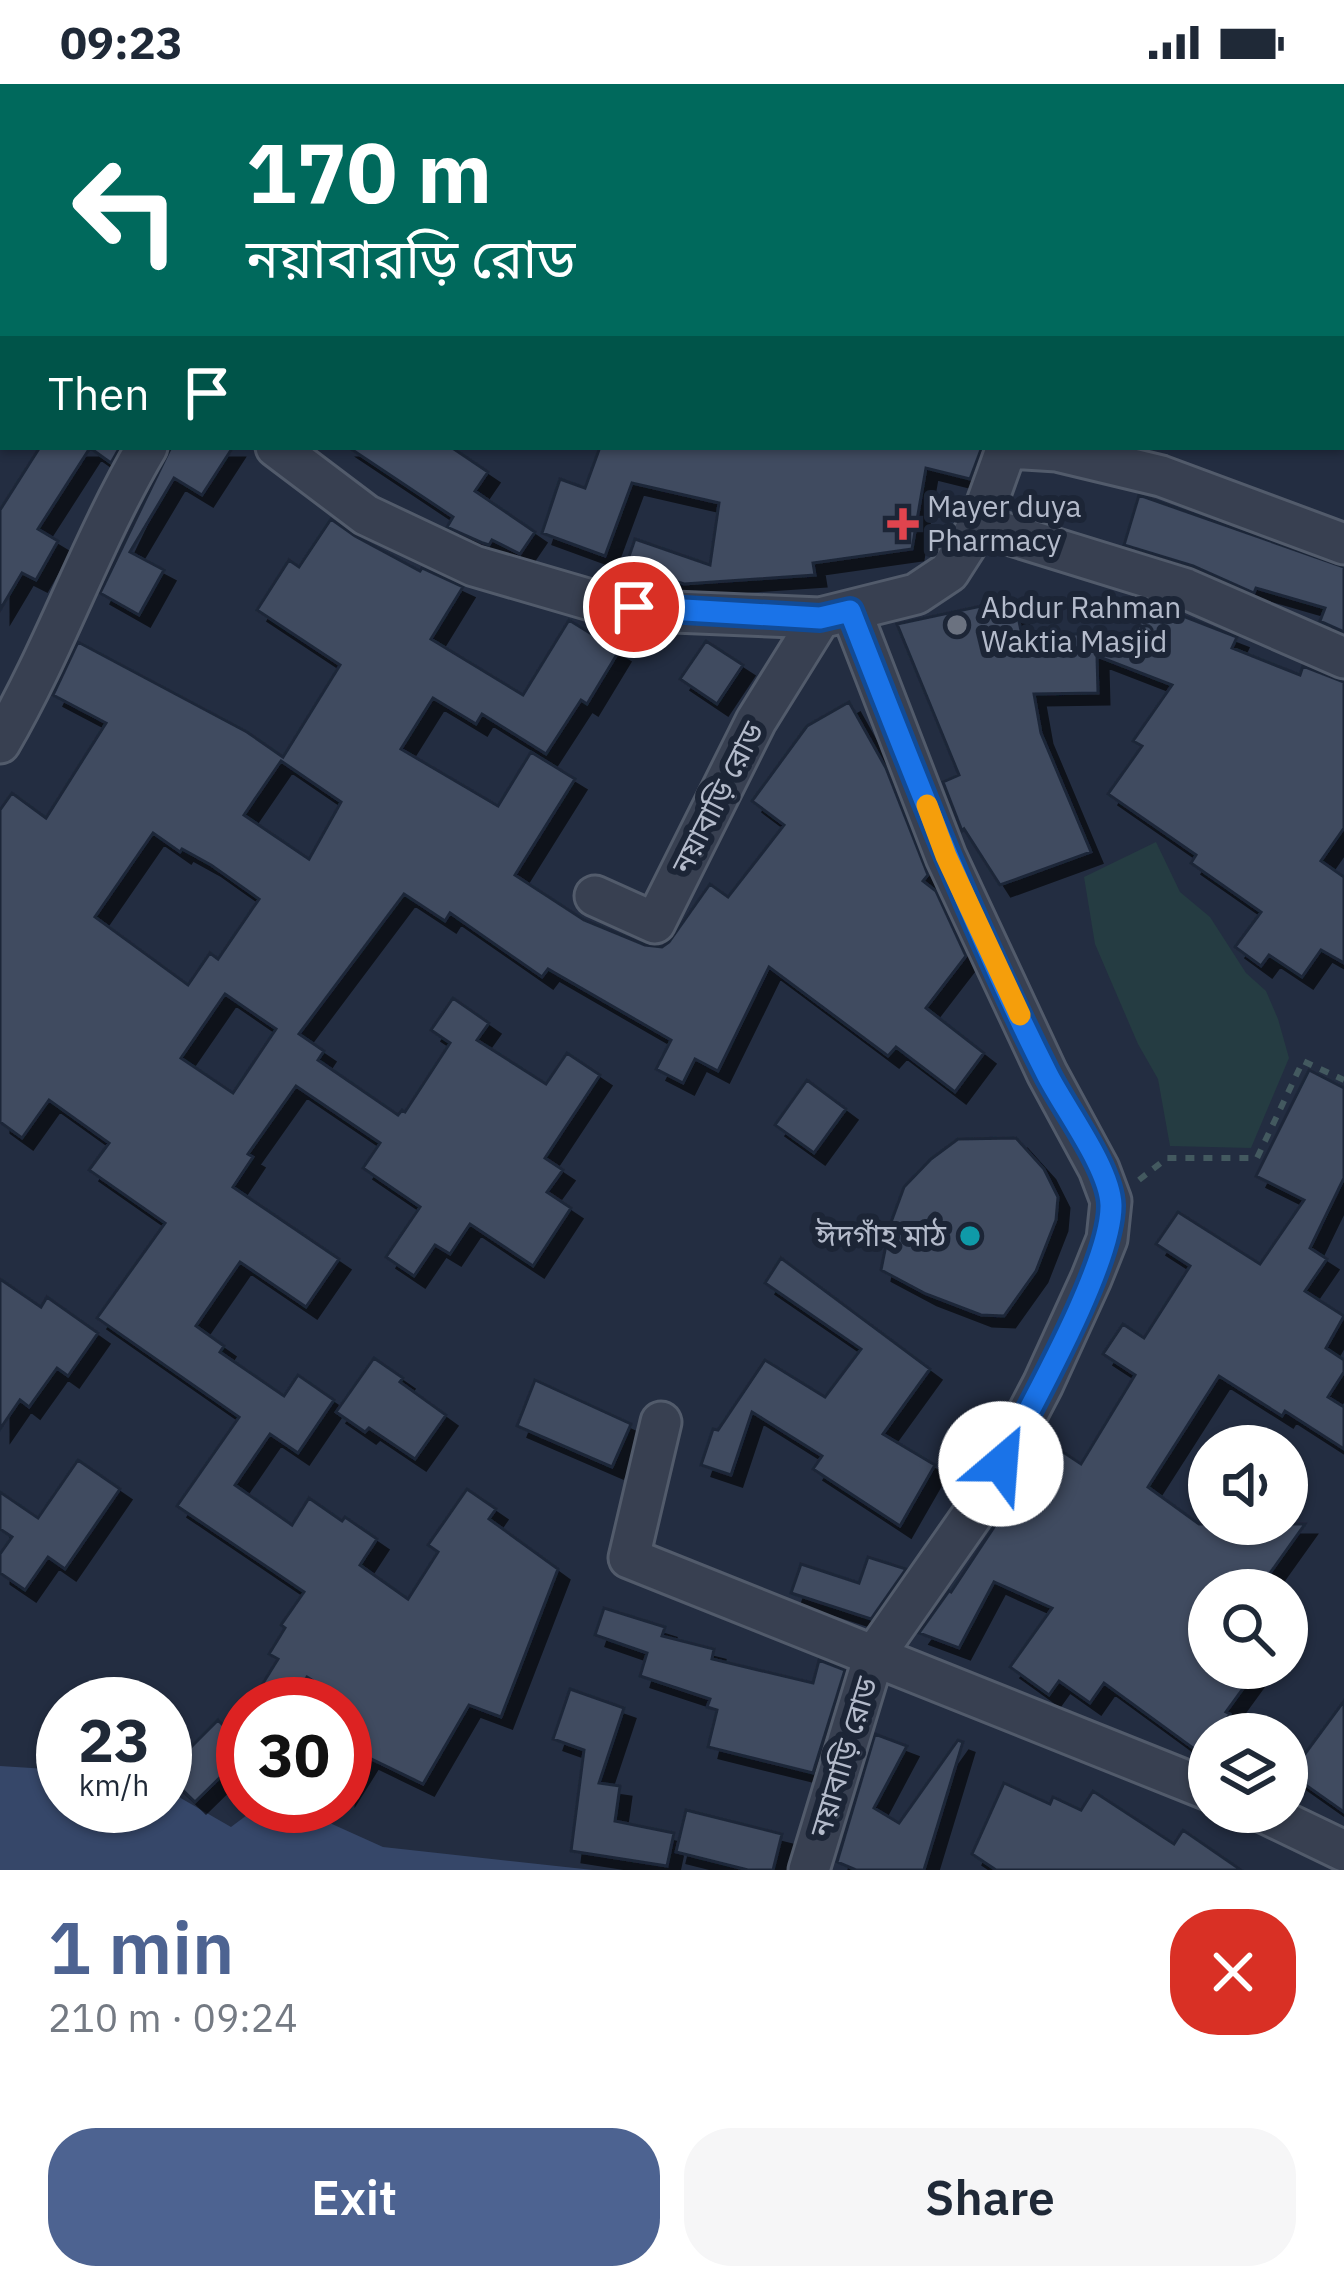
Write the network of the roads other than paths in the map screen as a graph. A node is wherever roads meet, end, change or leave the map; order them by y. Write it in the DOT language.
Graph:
graph roads {
  1 [pos="145,450"];
  2 [pos="280,450"];
  3 [pos="1006,450"];
  4 [pos="1044,450"];
  5 [pos="979,526"];
  6 [pos="1344,544"];
  7 [pos="835,615"];
  8 [pos="1344,658"];
  9 [pos="0,742"];
  10 [pos="595,896"];
  11 [pos="661,1422"];
  12 [pos="874,1656"];
  13 [pos="1188,1782"];
  14 [pos="1307,1833"];
  15 [pos="1344,1851"];
  16 [pos="809,1870"];
  1 -- 9 [label="street"];
  2 -- 7 [label="street"];
  3 -- 5 [label="street"];
  4 -- 6 [label="street"];
  5 -- 7 [label="street"];
  5 -- 8 [label="street"];
  7 -- 10 [label="street, নয়াবাড়ি রোড"];
  7 -- 12 [label="street, নয়াবাড়ি রোড"];
  11 -- 12 [label="street"];
  12 -- 13 [label="street"];
  12 -- 16 [label="street, নয়াবাড়ি রোড"];
  14 -- 15 [label="street"];
}
